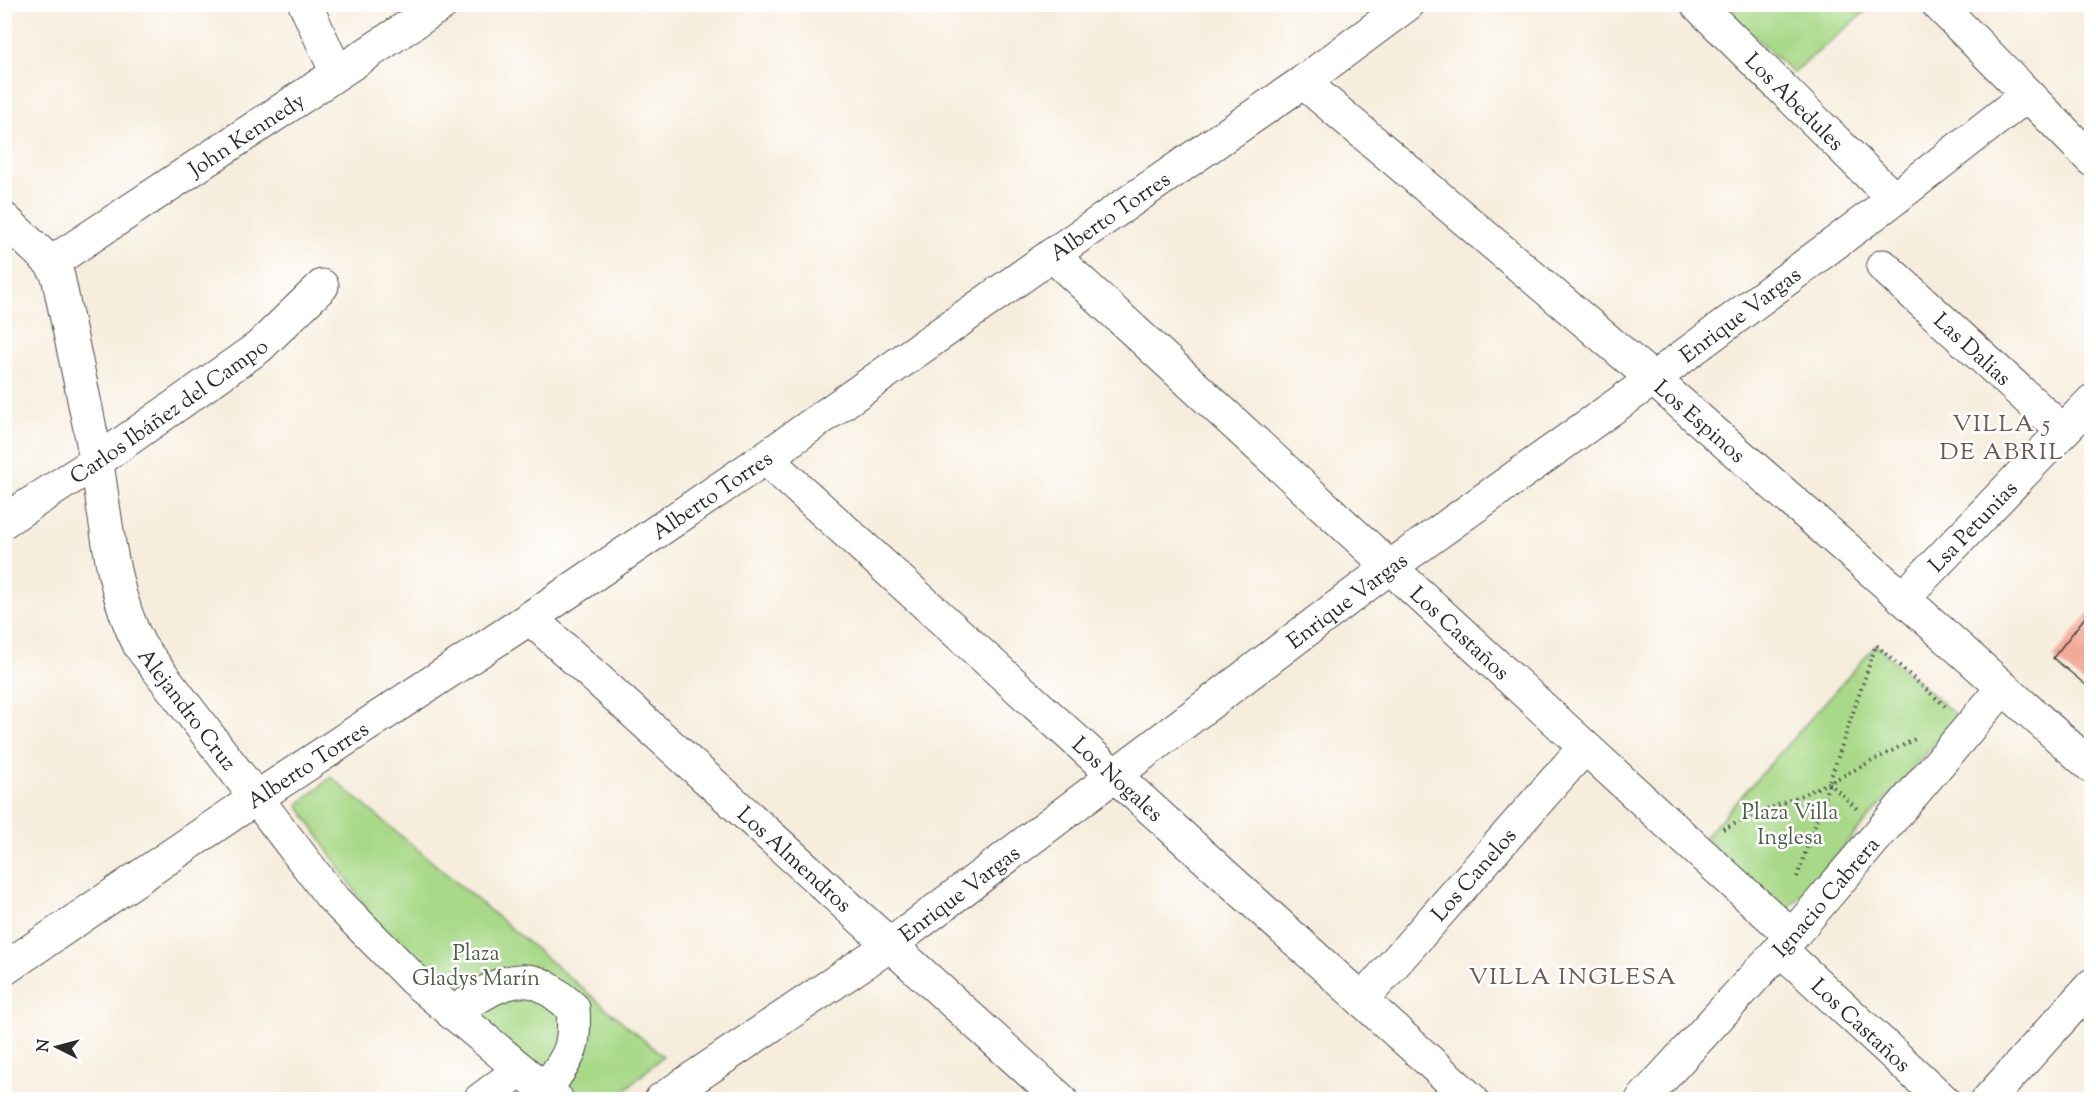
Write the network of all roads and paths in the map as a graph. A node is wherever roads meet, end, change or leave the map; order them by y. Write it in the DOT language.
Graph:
graph roads {
  1 [pos="305,4"];
  2 [pos="442,4"];
  3 [pos="1408,4"];
  4 [pos="1697,4"];
  5 [pos="1938,4"];
  6 [pos="337,73"];
  7 [pos="1303,82"];
  8 [pos="2027,95"];
  9 [pos="2091,160"];
  10 [pos="1894,199"];
  11 [pos="4,219"];
  12 [pos="1052,255"];
  13 [pos="51,263"];
  14 [pos="1883,266"];
  15 [pos="322,286"];
  16 [pos="1653,380"];
  17 [pos="2091,401"];
  18 [pos="2063,431"];
  19 [pos="765,459"];
  20 [pos="96,462"];
  21 [pos="4,521"];
  22 [pos="1390,567"];
  23 [pos="1903,598"];
  24 [pos="530,618"];
  25 [pos="2003,688"];
  26 [pos="1950,710"];
  27 [pos="1918,738"];
  28 [pos="1584,748"];
  29 [pos="2091,767"];
  30 [pos="1113,775"];
  31 [pos="1829,783"];
  32 [pos="256,798"];
  33 [pos="1860,812"];
  34 [pos="1714,833"];
  35 [pos="1796,880"];
  36 [pos="1786,942"];
  37 [pos="890,945"];
  38 [pos="5,968"];
  39 [pos="2091,985"];
  40 [pos="1362,1000"];
  41 [pos="453,1013"];
  42 [pos="541,1086"];
  43 [pos="480,1100"];
  44 [pos="661,1100"];
  45 [pos="1061,1100"];
  46 [pos="1472,1100"];
  47 [pos="1642,1100"];
  48 [pos="1943,1100"];
  49 [pos="1988,1100"];
  1 -- 6 [label="street"];
  2 -- 6 [label="street, John Kennedy"];
  3 -- 7 [label="street, Alberto Torres"];
  4 -- 10 [label="street, Los Abedules"];
  5 -- 8 [label="street"];
  6 -- 13 [label="street, John Kennedy"];
  7 -- 12 [label="street, Alberto Torres"];
  7 -- 16 [label="street, Los Espinos"];
  8 -- 9 [label="street"];
  8 -- 10 [label="street, Enrique Vargas"];
  10 -- 16 [label="street, Enrique Vargas"];
  11 -- 13 [label="street, Alejandro Cruz"];
  12 -- 19 [label="street, Alberto Torres"];
  12 -- 22 [label="street, Los Castaños"];
  13 -- 20 [label="street, Alejandro Cruz"];
  14 -- 18 [label="street, Las Dalias"];
  15 -- 20 [label="street, Carlos Ibáñez del Campo"];
  16 -- 22 [label="street, Enrique Vargas"];
  16 -- 23 [label="street, Los Espinos"];
  17 -- 18 [label="street, Lsa Petunias"];
  18 -- 23 [label="street, Lsa Petunias"];
  19 -- 24 [label="street, Alberto Torres"];
  19 -- 30 [label="street, Los Nogales"];
  20 -- 21 [label="street, Carlos Ibáñez del Campo"];
  20 -- 32 [label="street, Alejandro Cruz"];
  22 -- 28 [label="street, Los Castaños"];
  22 -- 30 [label="street, Enrique Vargas"];
  23 -- 25 [label="street, Los Espinos"];
  24 -- 32 [label="street, Alberto Torres"];
  24 -- 37 [label="street, Los Almendros"];
  25 -- 29 [label="street, Los Espinos"];
  25 -- 36 [label="street, Ignacio Cabrera"];
  26 -- 31 [label="path"];
  27 -- 31 [label="path"];
  28 -- 36 [label="street, Los Castaños"];
  28 -- 40 [label="street, Los Canelos"];
  30 -- 37 [label="street, Enrique Vargas"];
  30 -- 40 [label="street, Los Nogales"];
  31 -- 33 [label="path"];
  31 -- 34 [label="path"];
  31 -- 35 [label="path"];
  32 -- 38 [label="street, Alberto Torres"];
  32 -- 41 [label="street, Alejandro Cruz"];
  36 -- 47 [label="street, Ignacio Cabrera"];
  36 -- 48 [label="street, Los Castaños"];
  37 -- 44 [label="street, Enrique Vargas"];
  37 -- 45 [label="street, Los Almendros"];
  39 -- 49 [label="street"];
  40 -- 46 [label="street, Los Nogales"];
  41 -- 42 [label="street, Alejandro Cruz"];
  41 -- 42 [label="street"];
  42 -- 43 [label="street"];
}
